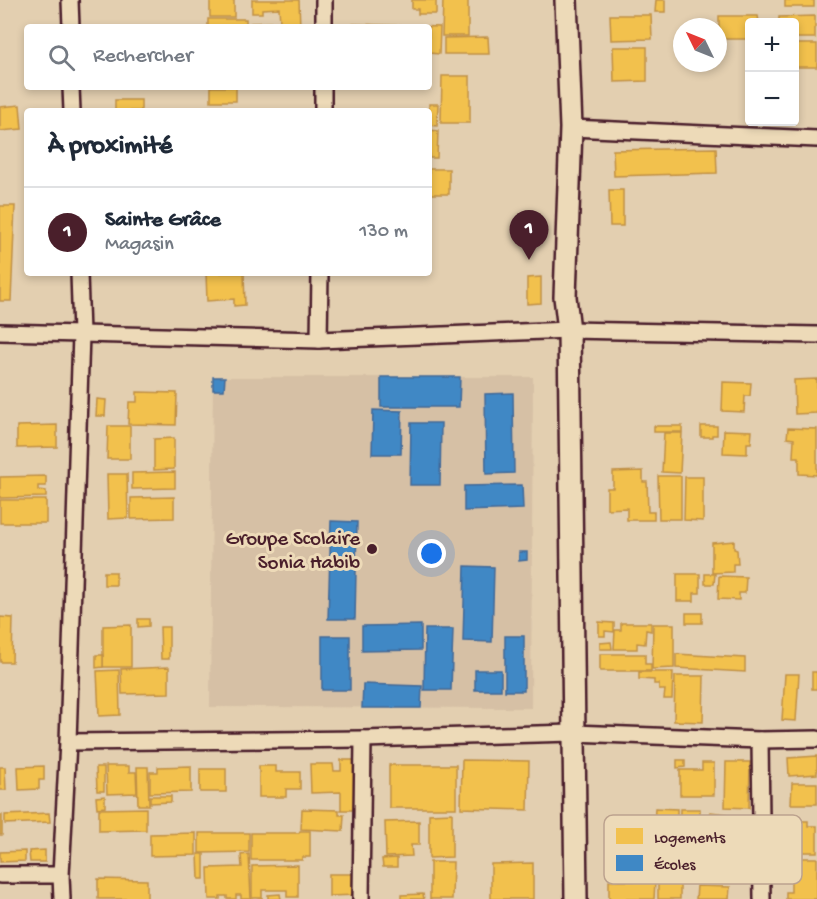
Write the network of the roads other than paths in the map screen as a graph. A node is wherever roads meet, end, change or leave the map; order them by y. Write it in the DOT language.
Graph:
graph roads {
  1 [pos="70,0"];
  2 [pos="324,0"];
  3 [pos="566,0"];
  4 [pos="70,24"];
  5 [pos="324,24"];
  6 [pos="71,90"];
  7 [pos="323,90"];
  8 [pos="72,108"];
  9 [pos="323,108"];
  10 [pos="571,128"];
  11 [pos="817,139"];
  12 [pos="79,276"];
  13 [pos="320,276"];
  14 [pos="569,330"];
  15 [pos="0,332"];
  16 [pos="81,334"];
  17 [pos="817,335"];
  18 [pos="319,340"];
  19 [pos="573,734"];
  20 [pos="363,739"];
  21 [pos="817,739"];
  22 [pos="760,740"];
  23 [pos="68,742"];
  24 [pos="761,815"];
  25 [pos="0,875"];
  26 [pos="61,875"];
  27 [pos="762,884"];
  28 [pos="62,899"];
  29 [pos="361,899"];
  30 [pos="576,899"];
  31 [pos="762,899"];
  1 -- 4 [label="street"];
  2 -- 5 [label="street"];
  3 -- 10 [label="street"];
  6 -- 8 [label="street"];
  7 -- 9 [label="street"];
  10 -- 11 [label="street"];
  10 -- 14 [label="street"];
  12 -- 16 [label="street"];
  13 -- 18 [label="street"];
  14 -- 17 [label="street"];
  14 -- 18 [label="street"];
  14 -- 19 [label="street"];
  15 -- 16 [label="street"];
  16 -- 18 [label="street"];
  16 -- 23 [label="street"];
  19 -- 20 [label="street"];
  19 -- 22 [label="street"];
  19 -- 30 [label="street"];
  20 -- 23 [label="street"];
  20 -- 29 [label="street"];
  21 -- 22 [label="street"];
  22 -- 24 [label="street"];
  23 -- 26 [label="street"];
  25 -- 26 [label="street"];
  26 -- 28 [label="street"];
  27 -- 31 [label="street"];
}
